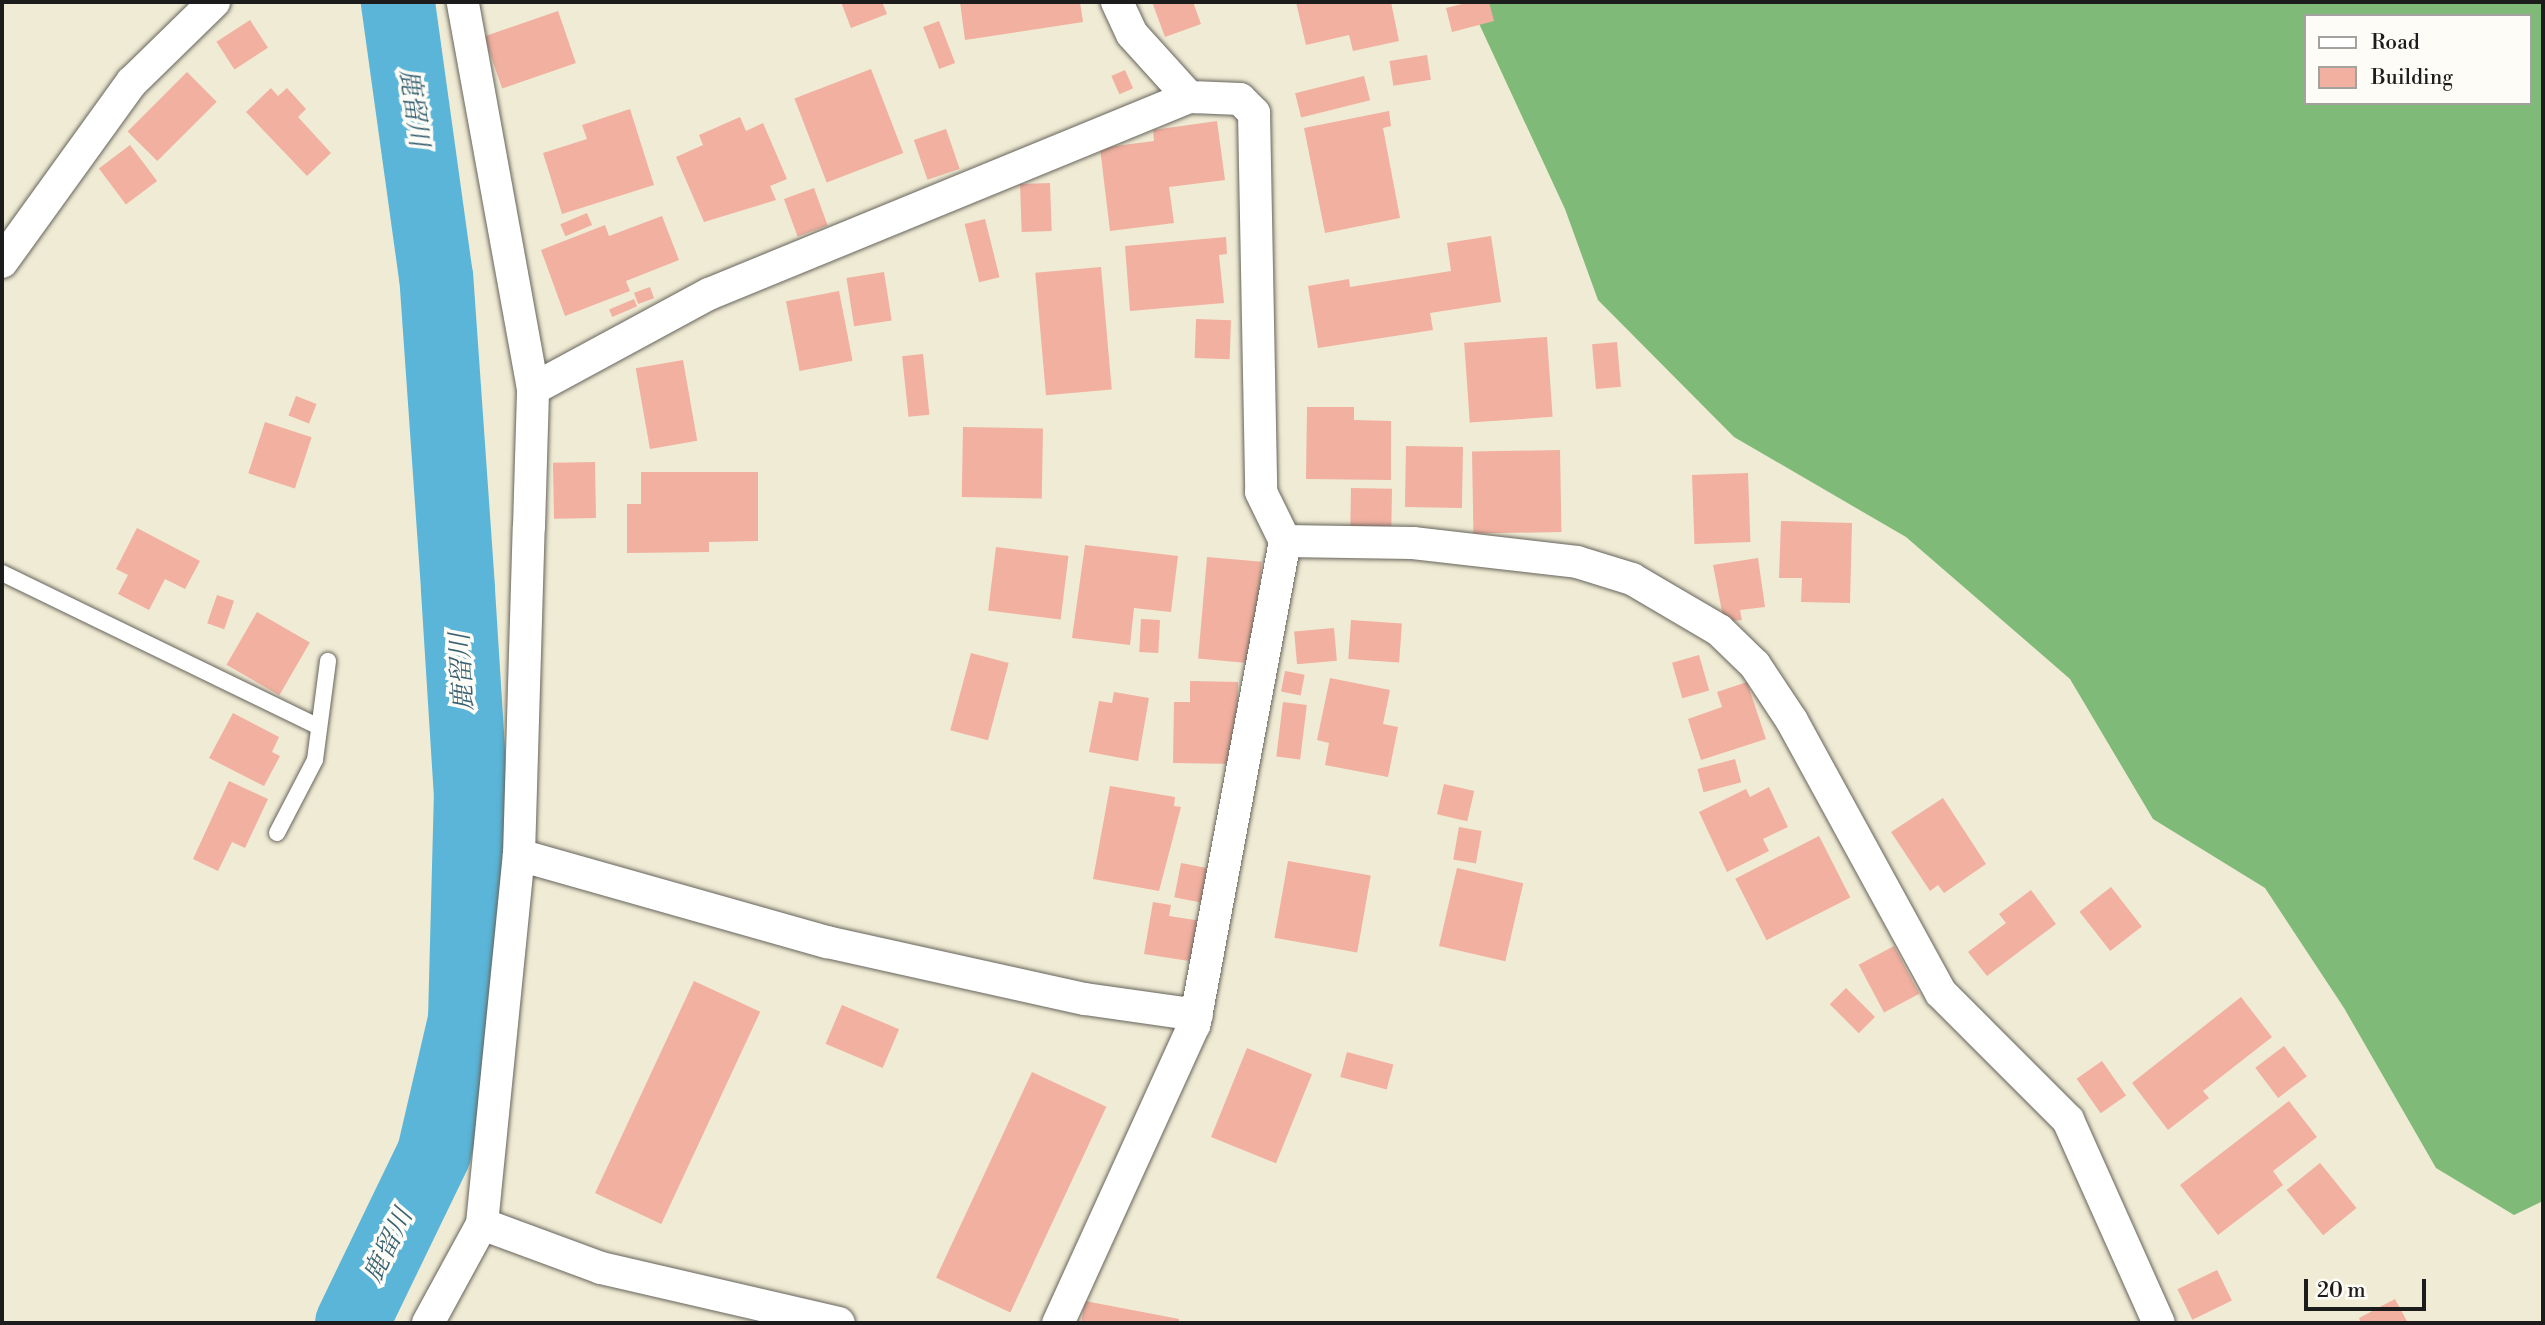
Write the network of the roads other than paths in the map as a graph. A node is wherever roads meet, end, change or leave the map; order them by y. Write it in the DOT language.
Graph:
graph roads {
  1 [pos="214,2"];
  2 [pos="463,2"];
  3 [pos="1117,2"];
  4 [pos="1189,97"];
  5 [pos="2,262"];
  6 [pos="533,388"];
  7 [pos="1285,541"];
  8 [pos="2,573"];
  9 [pos="328,661"];
  10 [pos="317,726"];
  11 [pos="277,833"];
  12 [pos="519,855"];
  13 [pos="1196,1015"];
  14 [pos="482,1224"];
  15 [pos="428,1323"];
  16 [pos="839,1323"];
  17 [pos="1058,1323"];
  18 [pos="2159,1323"];
  1 -- 5 [label="street"];
  2 -- 6 [label="street"];
  3 -- 4 [label="street"];
  4 -- 6 [label="street"];
  4 -- 7 [label="street"];
  6 -- 12 [label="street"];
  7 -- 13 [label="street"];
  7 -- 18 [label="street"];
  8 -- 10 [label="lane"];
  9 -- 10 [label="lane"];
  10 -- 11 [label="lane"];
  12 -- 13 [label="street"];
  12 -- 14 [label="street"];
  13 -- 17 [label="street"];
  14 -- 15 [label="street"];
  14 -- 16 [label="street"];
}
